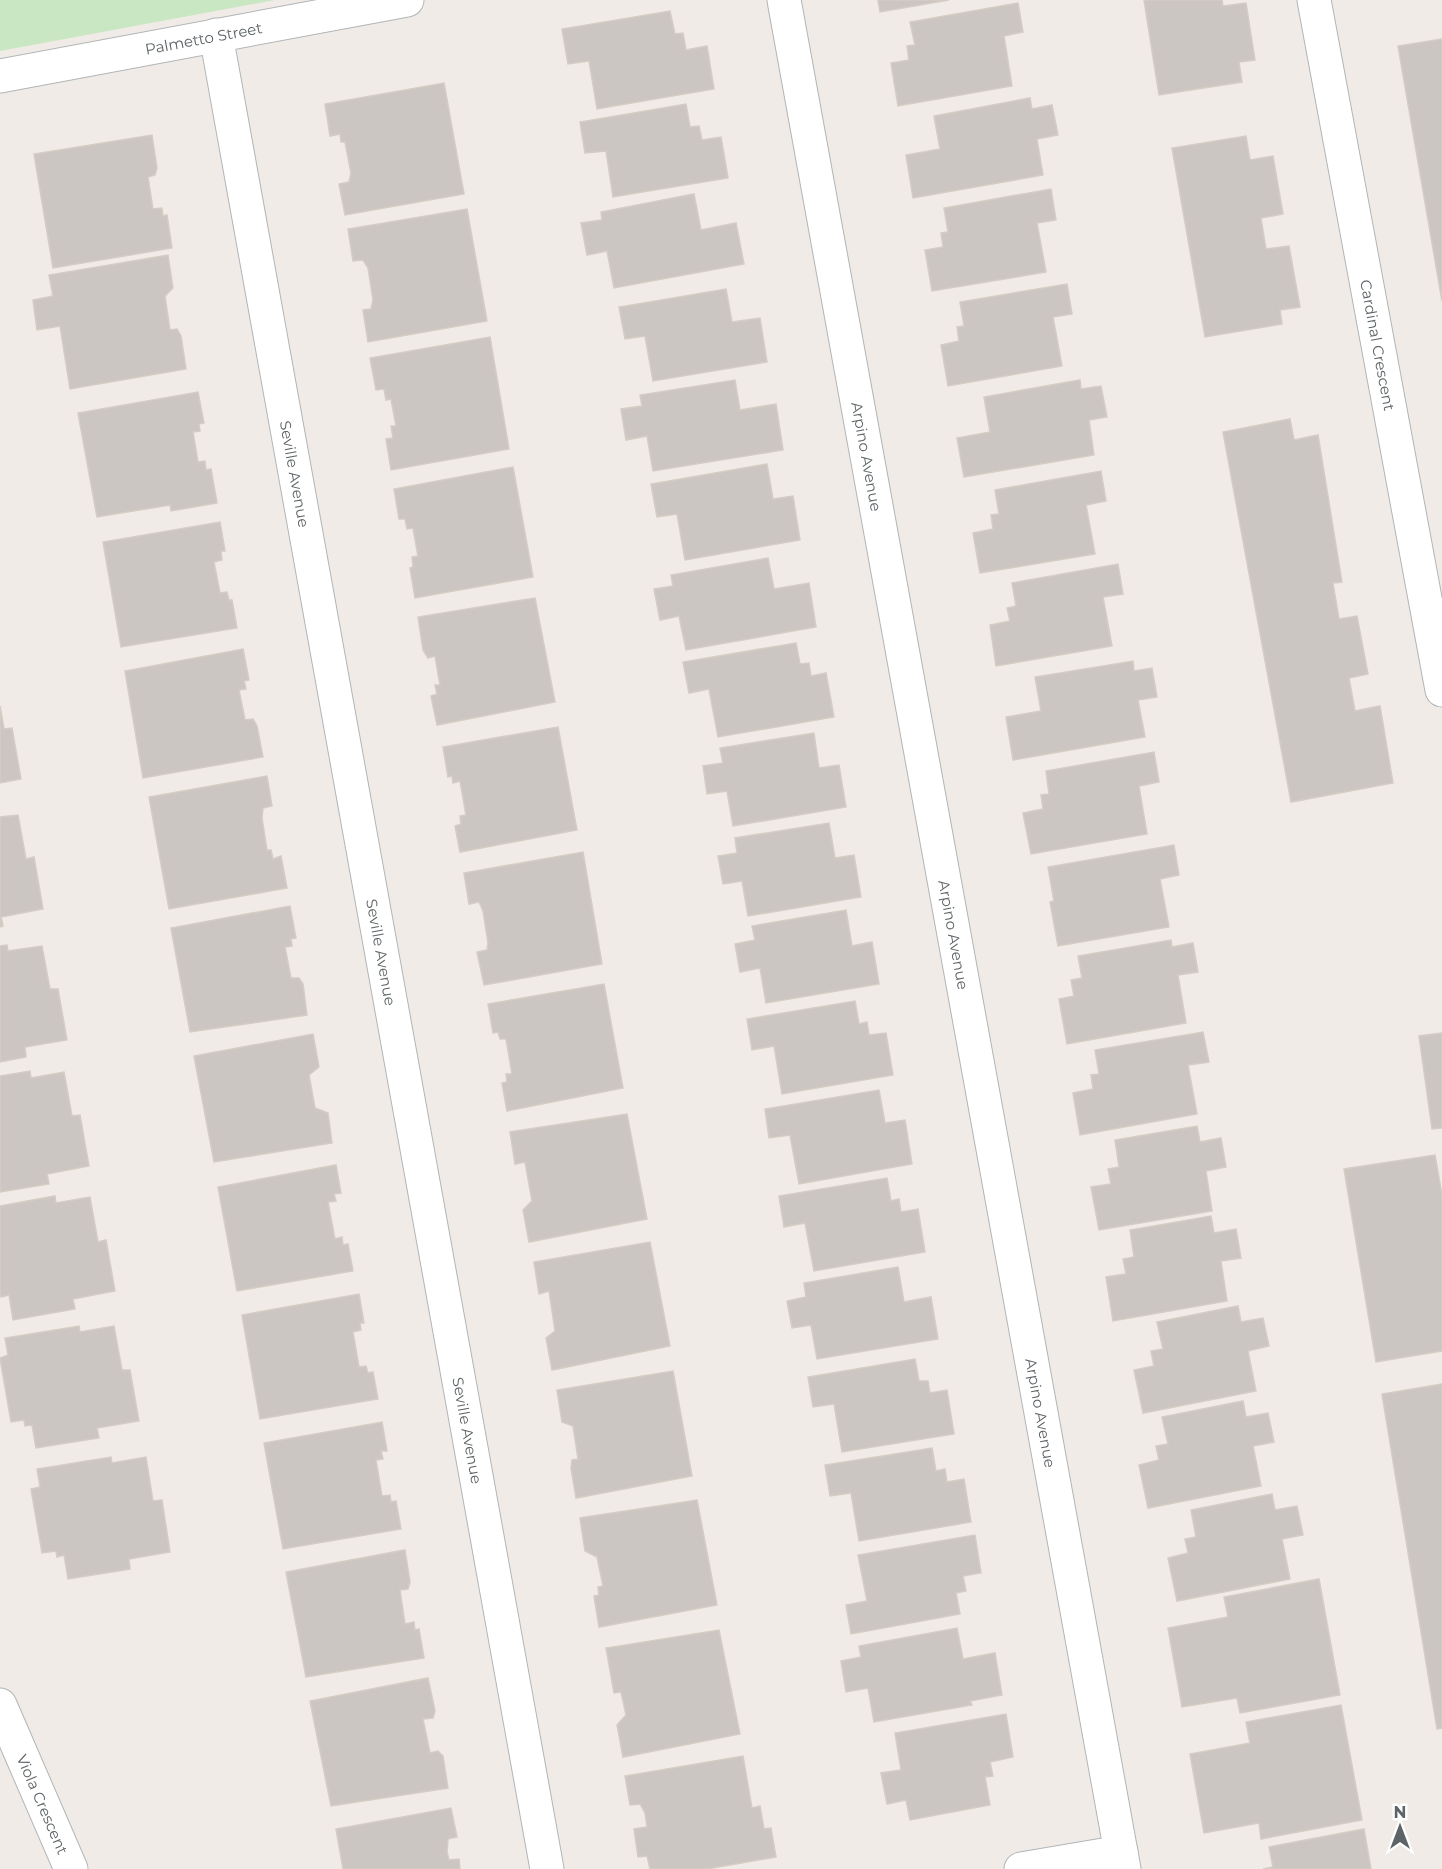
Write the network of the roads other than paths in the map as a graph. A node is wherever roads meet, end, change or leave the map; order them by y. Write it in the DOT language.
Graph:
graph roads {
  1 [pos="407,0"];
  2 [pos="784,0"];
  3 [pos="1314,0"];
  4 [pos="216,35"];
  5 [pos="0,76"];
  6 [pos="1442,690"];
  7 [pos="0,1705"];
  8 [pos="1122,1860"];
  9 [pos="71,1869"];
  10 [pos="547,1869"];
  11 [pos="1021,1869"];
  1 -- 4 [label="street, Palmetto Street"];
  2 -- 8 [label="street, Arpino Avenue"];
  3 -- 6 [label="street, Cardinal Crescent"];
  4 -- 5 [label="street, Palmetto Street"];
  4 -- 10 [label="street, Seville Avenue"];
  7 -- 9 [label="street, Viola Crescent"];
  8 -- 11 [label="street"];
}
